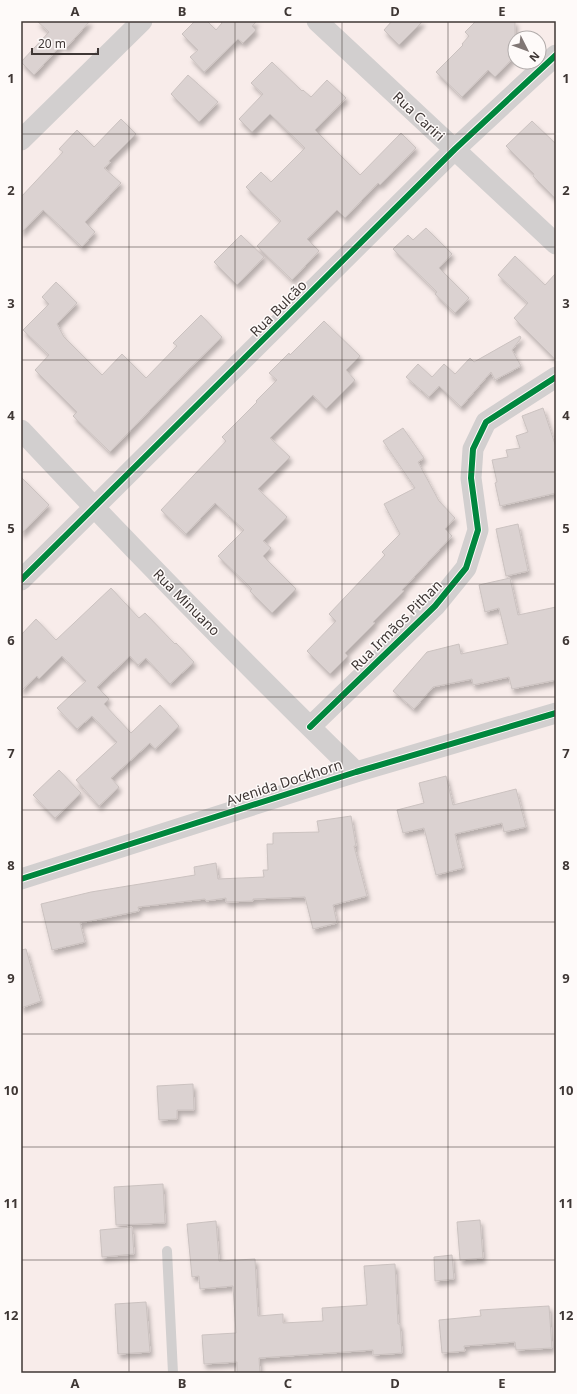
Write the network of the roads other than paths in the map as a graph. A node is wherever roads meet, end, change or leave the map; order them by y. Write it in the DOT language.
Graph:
graph roads {
  1 [pos="142,21"];
  2 [pos="317,21"];
  3 [pos="556,55"];
  4 [pos="21,140"];
  5 [pos="456,149"];
  6 [pos="556,244"];
  7 [pos="556,377"];
  8 [pos="21,430"];
  9 [pos="94,507"];
  10 [pos="21,580"];
  11 [pos="556,713"];
  12 [pos="310,727"];
  13 [pos="356,772"];
  14 [pos="21,879"];
  15 [pos="167,1251"];
  16 [pos="173,1373"];
  1 -- 4 [label="street"];
  2 -- 5 [label="street, Rua Cariri"];
  3 -- 5 [label="street, Rua Bulcão"];
  5 -- 6 [label="street, Rua Cariri"];
  5 -- 9 [label="street, Rua Bulcão"];
  7 -- 12 [label="street, Rua Irmãos Pithan"];
  8 -- 9 [label="street, Rua Minuano"];
  9 -- 10 [label="street, Rua Bulcão"];
  9 -- 12 [label="street, Rua Minuano"];
  11 -- 13 [label="street, Avenida Dockhorn"];
  12 -- 13 [label="street, Rua Minuano"];
  13 -- 14 [label="street, Avenida Dockhorn"];
  15 -- 16 [label="lane"];
}
